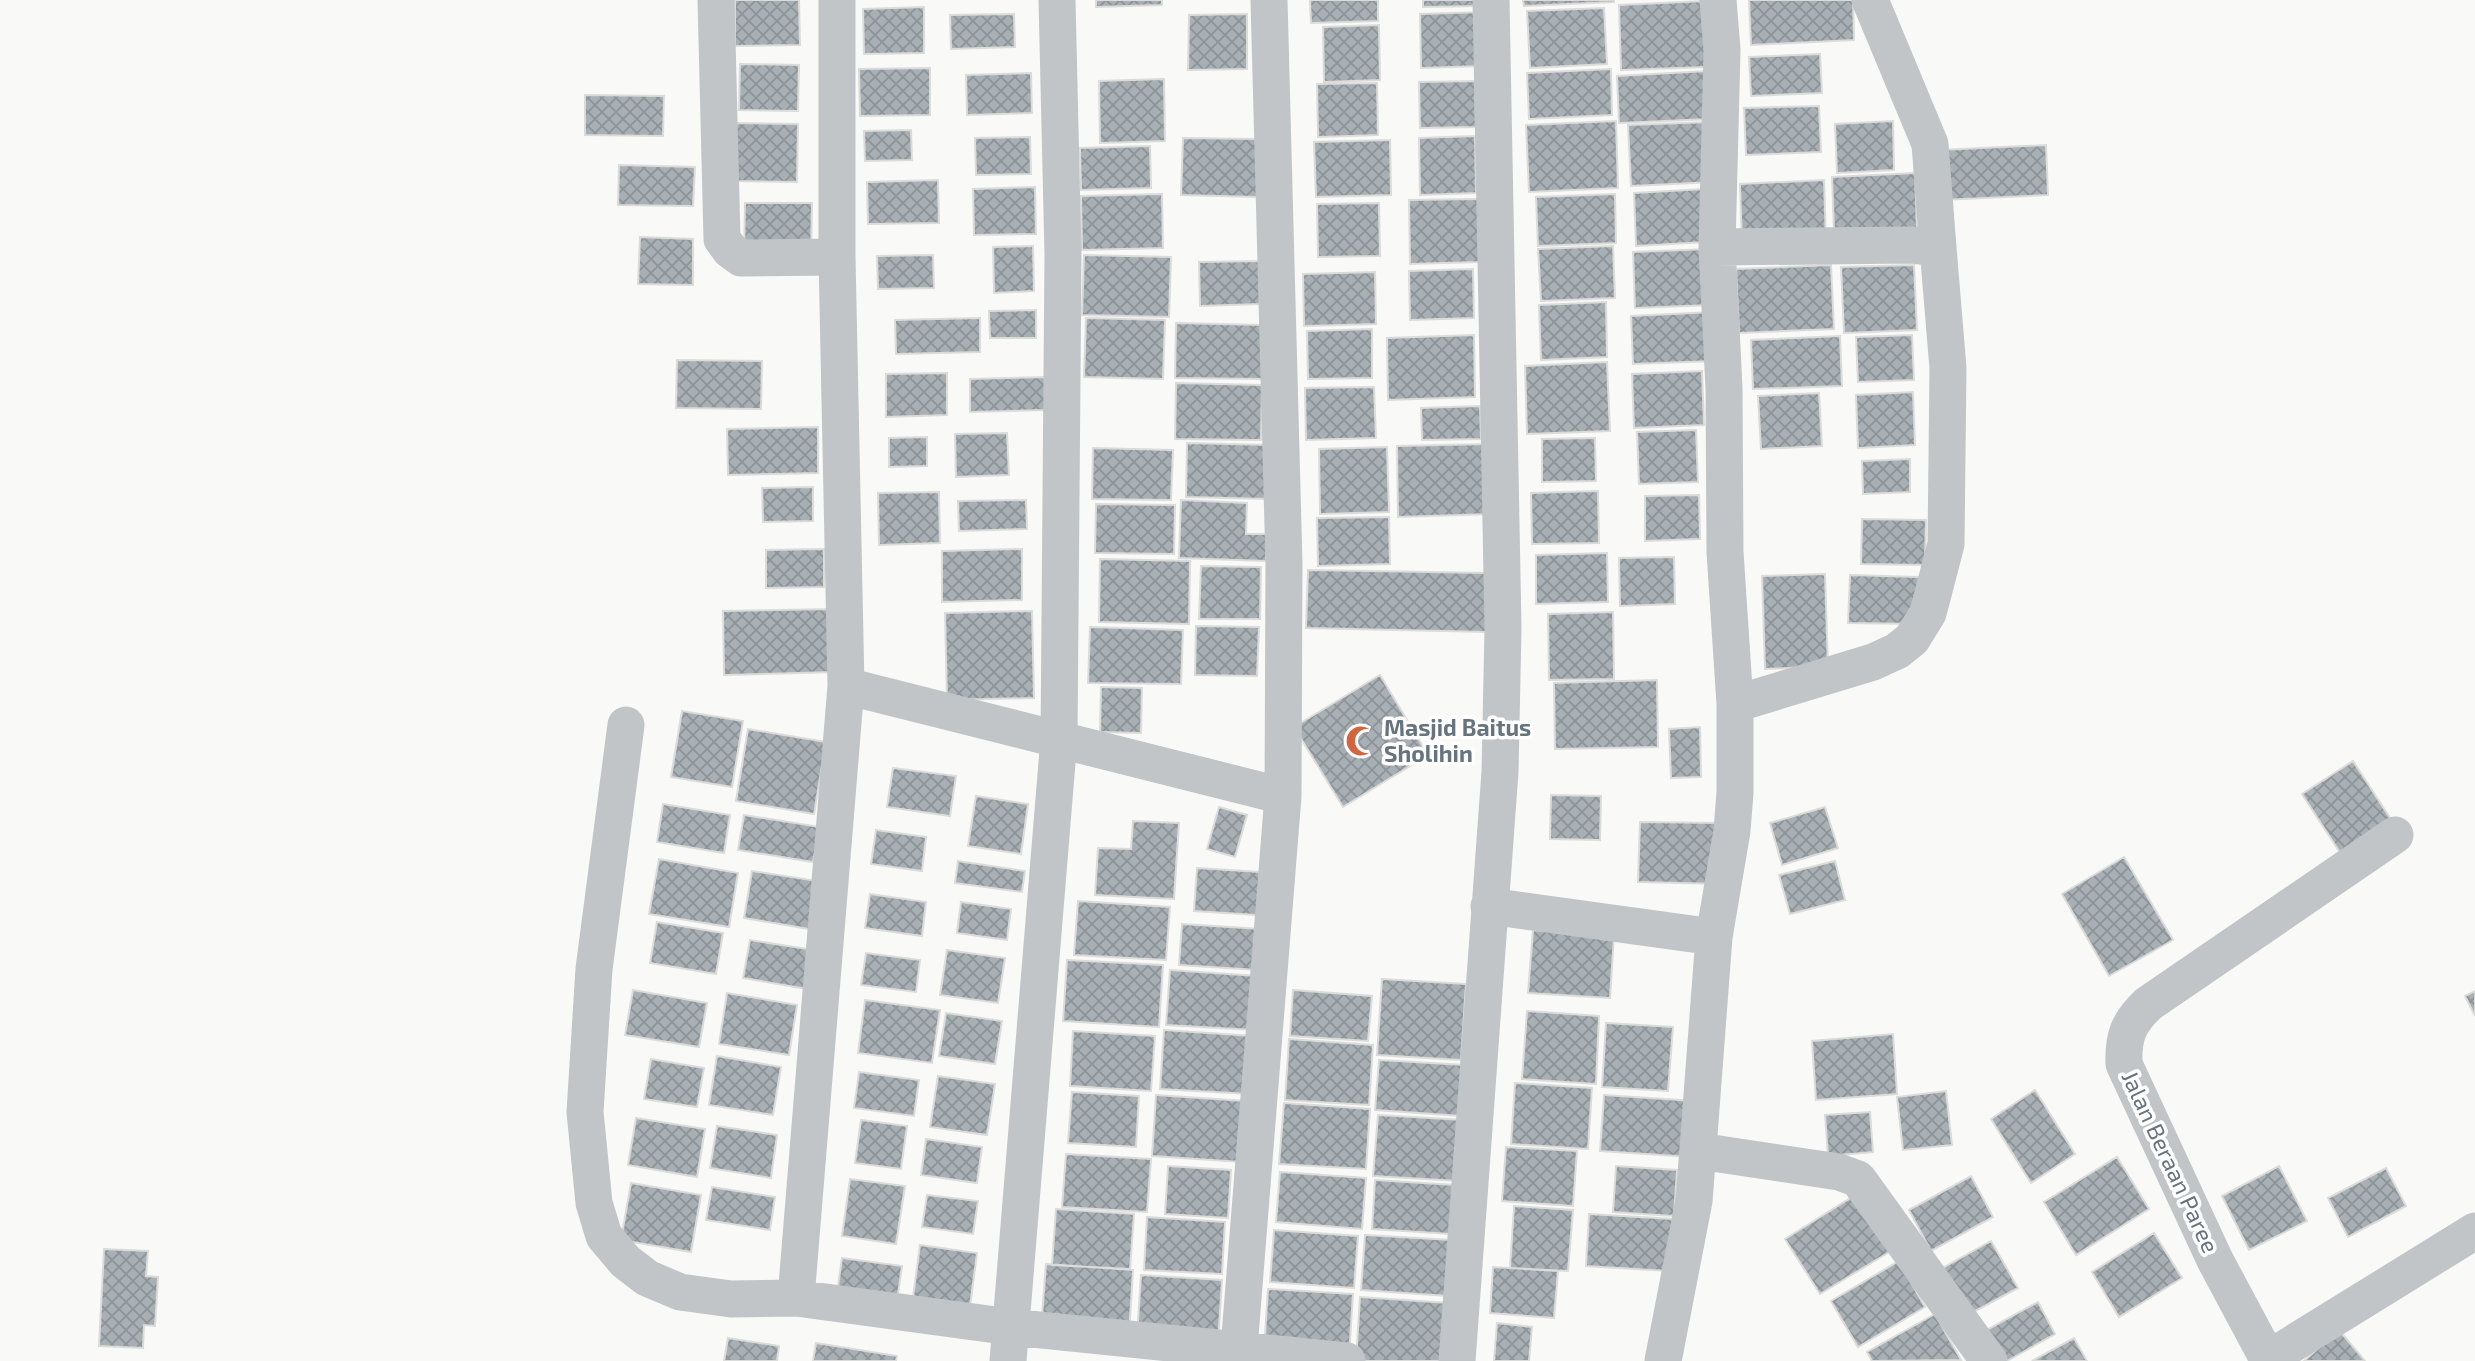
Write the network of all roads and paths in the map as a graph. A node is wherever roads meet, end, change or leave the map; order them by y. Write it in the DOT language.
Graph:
graph roads {
  1 [pos="716,0"];
  2 [pos="837,0"];
  3 [pos="1057,0"];
  4 [pos="1269,0"];
  5 [pos="1491,0"];
  6 [pos="1717,0"];
  7 [pos="1870,0"];
  8 [pos="1717,247"];
  9 [pos="1938,248"];
  10 [pos="836,257"];
  11 [pos="846,686"];
  12 [pos="1735,704"];
  13 [pos="626,725"];
  14 [pos="1059,738"];
  15 [pos="1283,796"];
  16 [pos="2395,835"];
  17 [pos="1489,906"];
  18 [pos="1714,937"];
  19 [pos="1699,1151"];
  20 [pos="2475,1231"];
  21 [pos="796,1298"];
  22 [pos="1009,1344"];
  23 [pos="1238,1355"];
  24 [pos="2269,1360"];
  25 [pos="1347,1361"];
  26 [pos="1457,1361"];
  27 [pos="1663,1361"];
  28 [pos="1989,1361"];
  1 -- 10 [label="street"];
  2 -- 10 [label="street"];
  3 -- 14 [label="street"];
  4 -- 15 [label="street"];
  5 -- 17 [label="street"];
  6 -- 8 [label="street"];
  7 -- 9 [label="street"];
  8 -- 9 [label="street"];
  8 -- 12 [label="street"];
  9 -- 12 [label="street"];
  10 -- 11 [label="street"];
  11 -- 14 [label="street"];
  11 -- 21 [label="street"];
  12 -- 18 [label="street"];
  13 -- 21 [label="street"];
  14 -- 15 [label="street"];
  14 -- 22 [label="street"];
  15 -- 23 [label="street"];
  16 -- 24 [label="street, Jalan Beraan Paree"];
  17 -- 18 [label="street"];
  17 -- 26 [label="street"];
  18 -- 19 [label="street"];
  19 -- 27 [label="street"];
  19 -- 28 [label="street"];
  20 -- 24 [label="street"];
  21 -- 22 [label="street"];
  22 -- 23 [label="street"];
  23 -- 25 [label="street"];
}
